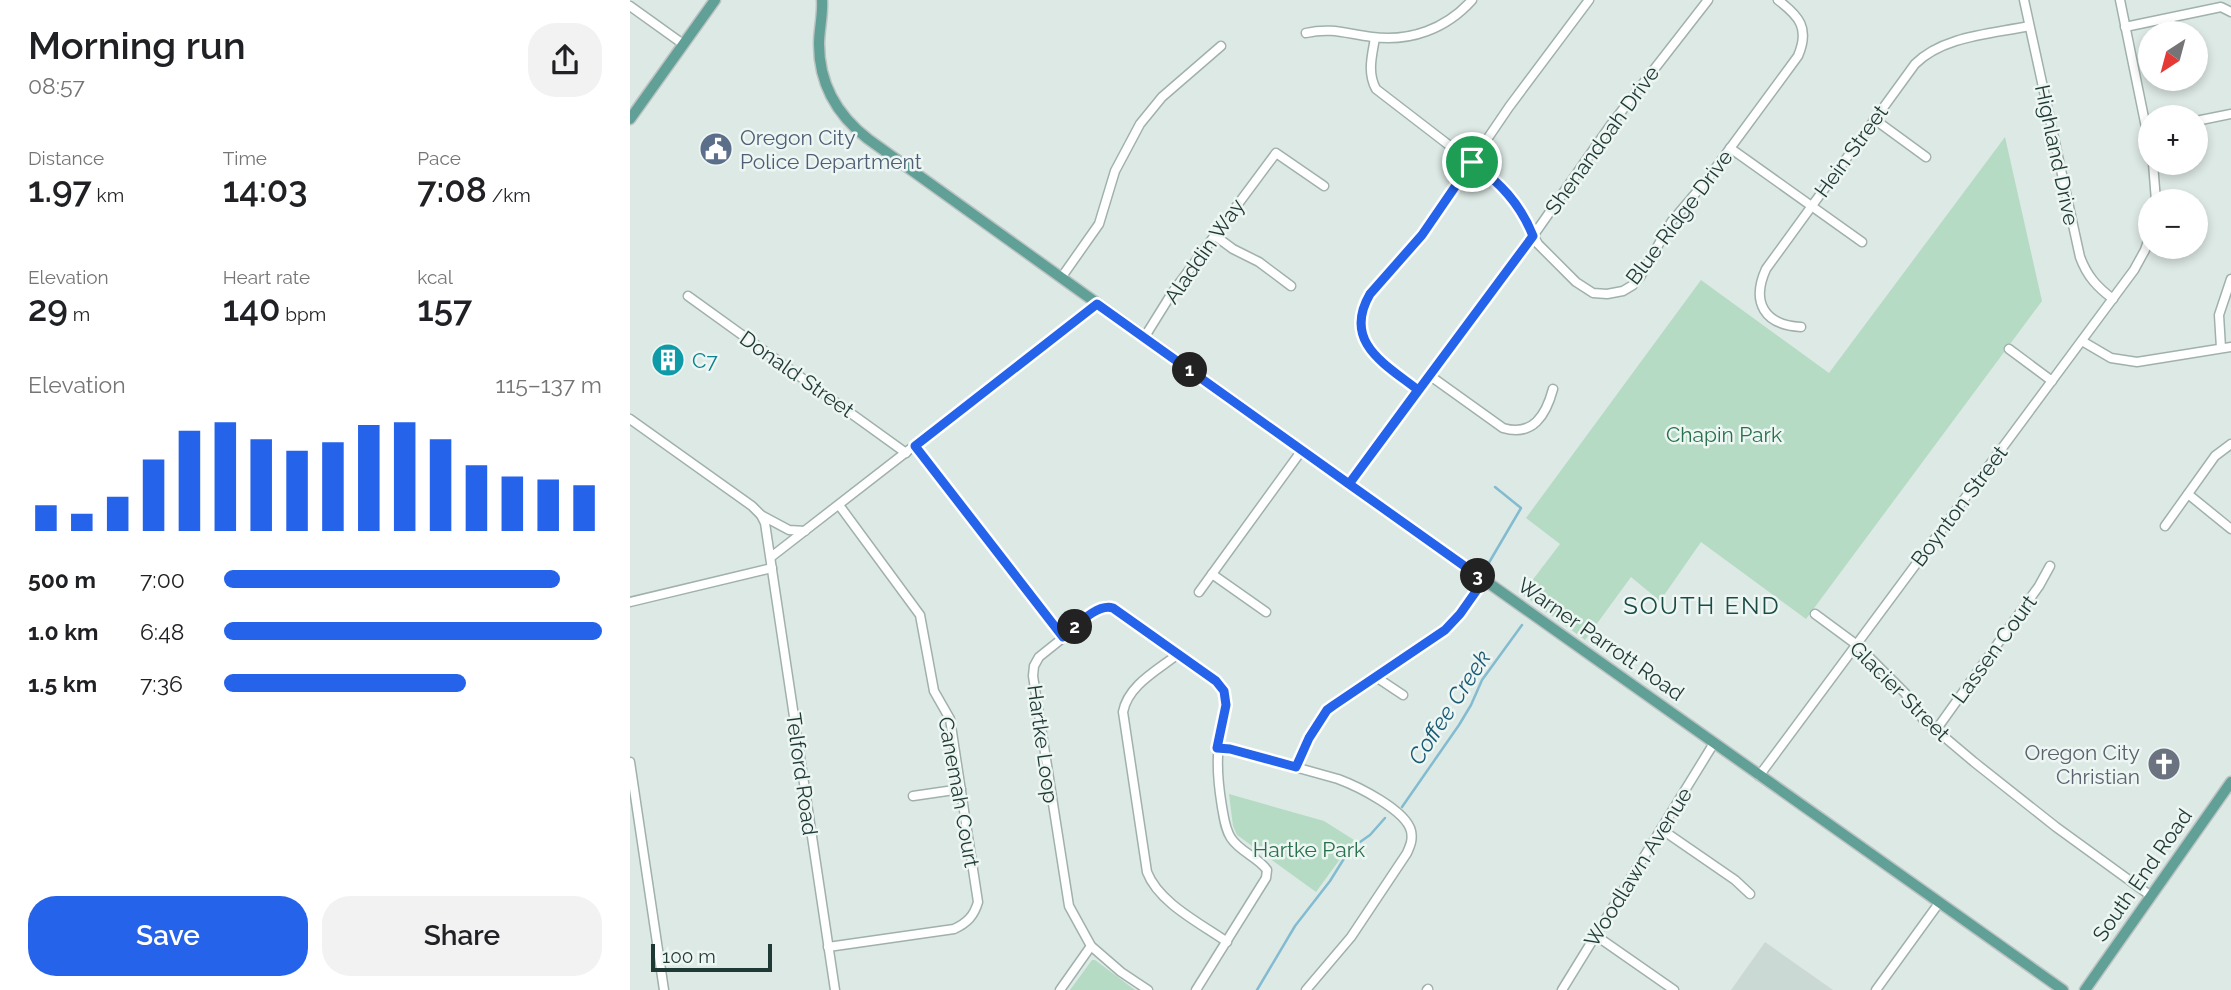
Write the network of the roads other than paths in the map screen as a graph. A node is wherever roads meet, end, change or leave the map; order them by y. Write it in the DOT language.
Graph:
graph roads {
  1 [pos="715,0"];
  2 [pos="822,0"];
  3 [pos="1472,0"];
  4 [pos="1589,0"];
  5 [pos="1708,0"];
  6 [pos="1777,0"];
  7 [pos="2024,0"];
  8 [pos="2120,0"];
  9 [pos="2221,3"];
  10 [pos="630,6"];
  11 [pos="2231,12"];
  12 [pos="2029,26"];
  13 [pos="2125,27"];
  14 [pos="1306,33"];
  15 [pos="1375,37"];
  16 [pos="683,44"];
  17 [pos="1221,46"];
  18 [pos="2143,105"];
  19 [pos="2231,114"];
  20 [pos="630,119"];
  21 [pos="1874,119"];
  22 [pos="2208,119"];
  23 [pos="1730,148"];
  24 [pos="1926,157"];
  25 [pos="1472,162"];
  26 [pos="1324,186"];
  27 [pos="1811,206"];
  28 [pos="1214,235"];
  29 [pos="1533,236"];
  30 [pos="1862,242"];
  31 [pos="2141,259"];
  32 [pos="1061,278"];
  33 [pos="2231,279"];
  34 [pos="1291,286"];
  35 [pos="688,296"];
  36 [pos="2113,299"];
  37 [pos="1097,304"];
  38 [pos="1801,327"];
  39 [pos="1144,338"];
  40 [pos="2082,341"];
  41 [pos="2231,347"];
  42 [pos="2221,348"];
  43 [pos="2009,349"];
  44 [pos="1429,375"];
  45 [pos="2052,381"];
  46 [pos="1553,389"];
  47 [pos="1418,390"];
  48 [pos="630,419"];
  49 [pos="2231,444"];
  50 [pos="915,446"];
  51 [pos="1302,450"];
  52 [pos="906,453"];
  53 [pos="1349,484"];
  54 [pos="2188,494"];
  55 [pos="839,505"];
  56 [pos="761,515"];
  57 [pos="2165,526"];
  58 [pos="2231,529"];
  59 [pos="805,531"];
  60 [pos="771,557"];
  61 [pos="2050,566"];
  62 [pos="772,568"];
  63 [pos="1212,574"];
  64 [pos="1484,580"];
  65 [pos="1199,593"];
  66 [pos="630,602"];
  67 [pos="1266,612"];
  68 [pos="1815,614"];
  69 [pos="1063,637"];
  70 [pos="1857,645"];
  71 [pos="1178,654"];
  72 [pos="1376,677"];
  73 [pos="1403,695"];
  74 [pos="1936,730"];
  75 [pos="1714,743"];
  76 [pos="1217,748"];
  77 [pos="630,762"];
  78 [pos="1296,767"];
  79 [pos="1759,776"];
  80 [pos="2231,782"];
  81 [pos="961,789"];
  82 [pos="913,796"];
  83 [pos="1661,829"];
  84 [pos="1750,894"];
  85 [pos="2151,896"];
  86 [pos="1939,903"];
  87 [pos="1595,935"];
  88 [pos="1227,942"];
  89 [pos="1091,946"];
  90 [pos="828,947"];
  91 [pos="664,990"];
  92 [pos="835,990"];
  93 [pos="1060,990"];
  94 [pos="1148,990"];
  95 [pos="1196,990"];
  96 [pos="1306,990"];
  97 [pos="1562,990"];
  98 [pos="1674,990"];
  99 [pos="1876,990"];
  100 [pos="2063,990"];
  101 [pos="2085,990"];
  1 -- 16 [label="main road"];
  2 -- 32 [label="main road, Warner Parrott Road"];
  3 -- 15 [label="street"];
  4 -- 25 [label="street"];
  5 -- 29 [label="street, Shenandoah Drive"];
  6 -- 23 [label="street, Blue Ridge Drive"];
  7 -- 12 [label="street, Highland Drive"];
  8 -- 13 [label="street"];
  9 -- 11 [label="street"];
  9 -- 13 [label="street"];
  10 -- 16 [label="street"];
  12 -- 21 [label="street, Hein Street"];
  12 -- 36 [label="street, Highland Drive"];
  13 -- 18 [label="street"];
  14 -- 15 [label="street"];
  15 -- 25 [label="street, Blue Ridge Drive"];
  16 -- 20 [label="main road"];
  17 -- 32 [label="street"];
  19 -- 22 [label="street"];
  21 -- 24 [label="street"];
  21 -- 27 [label="street, Hein Street"];
  23 -- 27 [label="street"];
  23 -- 29 [label="street, Blue Ridge Drive"];
  25 -- 29 [label="street, Blue Ridge Drive"];
  25 -- 47 [label="street"];
  26 -- 28 [label="street, Aladdin Way"];
  27 -- 30 [label="street"];
  27 -- 38 [label="street, Hein Street"];
  28 -- 34 [label="street"];
  28 -- 39 [label="street, Aladdin Way"];
  29 -- 44 [label="street, Shenandoah Drive"];
  31 -- 36 [label="street, Boynton Street"];
  32 -- 37 [label="main road, Warner Parrott Road"];
  33 -- 42 [label="street"];
  35 -- 52 [label="street, Donald Street"];
  36 -- 40 [label="street, Boynton Street"];
  37 -- 39 [label="main road, Warner Parrott Road"];
  37 -- 50 [label="street"];
  39 -- 51 [label="main road, Warner Parrott Road"];
  40 -- 42 [label="street"];
  40 -- 45 [label="street, Boynton Street"];
  41 -- 42 [label="street"];
  43 -- 45 [label="street"];
  44 -- 46 [label="street"];
  44 -- 47 [label="street, Shenandoah Drive"];
  45 -- 70 [label="street, Boynton Street"];
  47 -- 53 [label="street, Shenandoah Drive"];
  48 -- 56 [label="street"];
  49 -- 54 [label="street"];
  50 -- 52 [label="street"];
  50 -- 69 [label="street"];
  51 -- 53 [label="main road, Warner Parrott Road"];
  51 -- 63 [label="street"];
  52 -- 55 [label="street"];
  53 -- 64 [label="main road, Warner Parrott Road"];
  54 -- 57 [label="street"];
  54 -- 58 [label="street"];
  55 -- 59 [label="street"];
  55 -- 81 [label="street, Canemah Court"];
  56 -- 59 [label="street"];
  56 -- 60 [label="street, Telford Road"];
  59 -- 60 [label="street"];
  60 -- 62 [label="street, Telford Road"];
  61 -- 74 [label="street, Lassen Court"];
  62 -- 66 [label="street"];
  62 -- 90 [label="street, Telford Road"];
  63 -- 65 [label="street"];
  63 -- 67 [label="street"];
  64 -- 72 [label="street"];
  64 -- 75 [label="main road, Warner Parrott Road"];
  68 -- 70 [label="street, Glacier Street"];
  69 -- 71 [label="street, Hartke Loop"];
  69 -- 89 [label="street, Hartke Loop"];
  70 -- 74 [label="street, Glacier Street"];
  70 -- 79 [label="street, Boynton Street"];
  71 -- 76 [label="street, Hartke Loop"];
  71 -- 88 [label="street"];
  72 -- 73 [label="street"];
  72 -- 78 [label="street"];
  74 -- 85 [label="street, Glacier Street"];
  75 -- 79 [label="main road, Warner Parrott Road"];
  75 -- 83 [label="street, Woodlawn Avenue"];
  76 -- 78 [label="street"];
  76 -- 88 [label="street, Hartke Loop"];
  77 -- 91 [label="street"];
  78 -- 96 [label="street"];
  79 -- 86 [label="main road, Warner Parrott Road"];
  80 -- 85 [label="main road, South End Road"];
  81 -- 82 [label="street"];
  81 -- 90 [label="street, Canemah Court"];
  83 -- 84 [label="street"];
  83 -- 87 [label="street, Woodlawn Avenue"];
  85 -- 101 [label="main road, South End Road"];
  86 -- 99 [label="street"];
  86 -- 100 [label="main road, Warner Parrott Road"];
  87 -- 97 [label="street, Woodlawn Avenue"];
  87 -- 98 [label="street"];
  88 -- 95 [label="street, Hartke Loop"];
  89 -- 93 [label="street"];
  89 -- 94 [label="street, Hartke Loop"];
  90 -- 92 [label="street, Telford Road"];
}
